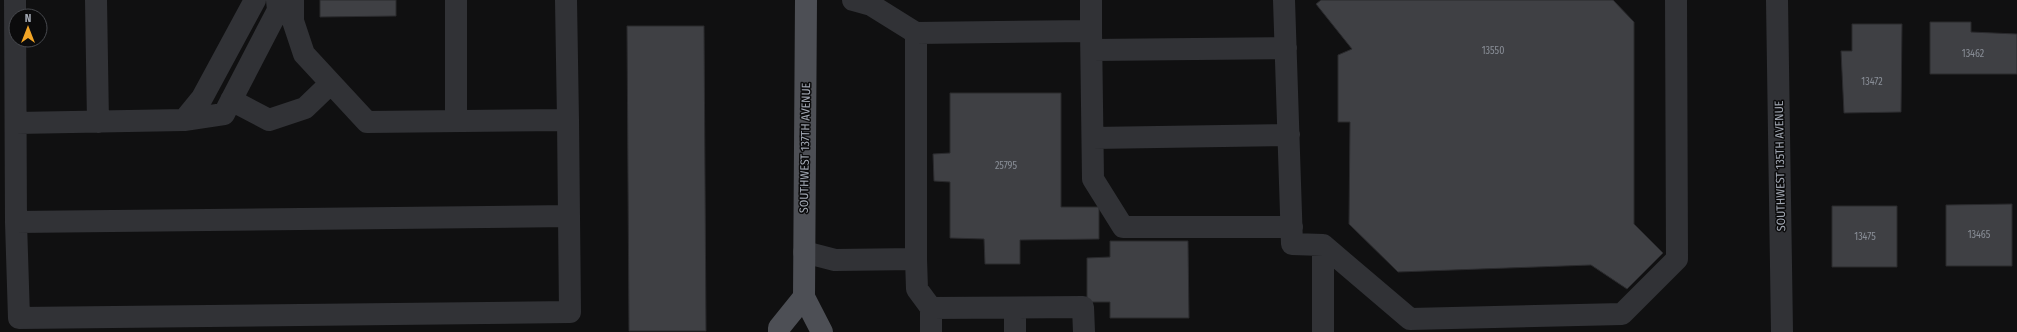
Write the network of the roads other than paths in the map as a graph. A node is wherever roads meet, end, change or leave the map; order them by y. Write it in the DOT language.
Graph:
graph roads {
  1 [pos="15,0"];
  2 [pos="96,0"];
  3 [pos="255,0"];
  4 [pos="277,0"];
  5 [pos="293,0"];
  6 [pos="456,0"];
  7 [pos="566,0"];
  8 [pos="809,0"];
  9 [pos="853,0"];
  10 [pos="1091,0"];
  11 [pos="1284,0"];
  12 [pos="1676,0"];
  13 [pos="1777,0"];
  14 [pos="916,33"];
  15 [pos="1091,40"];
  16 [pos="1286,48"];
  17 [pos="331,83"];
  18 [pos="231,100"];
  19 [pos="184,120"];
  20 [pos="568,120"];
  21 [pos="456,121"];
  22 [pos="98,122"];
  23 [pos="16,123"];
  24 [pos="1289,135"];
  25 [pos="1093,138"];
  26 [pos="569,216"];
  27 [pos="16,222"];
  28 [pos="1292,227"];
  29 [pos="1323,244"];
  30 [pos="804,252"];
  31 [pos="916,259"];
  32 [pos="804,297"];
  33 [pos="931,308"];
  34 [pos="1015,308"];
  35 [pos="1542,324"];
  36 [pos="19,325"];
  37 [pos="1419,325"];
  38 [pos="779,332"];
  39 [pos="822,332"];
  40 [pos="931,332"];
  41 [pos="1015,332"];
  42 [pos="1084,332"];
  43 [pos="1323,332"];
  44 [pos="1782,332"];
  1 -- 23 [label="street"];
  2 -- 22 [label="street"];
  3 -- 19 [label="street"];
  4 -- 18 [label="street"];
  5 -- 17 [label="street"];
  6 -- 21 [label="street"];
  7 -- 20 [label="street"];
  8 -- 30 [label="main road, SOUTHWEST 137TH AVENUE"];
  9 -- 14 [label="street"];
  10 -- 15 [label="street"];
  11 -- 16 [label="street"];
  12 -- 35 [label="street"];
  13 -- 44 [label="street, SOUTHWEST 135TH AVENUE"];
  14 -- 15 [label="street"];
  14 -- 31 [label="street"];
  15 -- 16 [label="street"];
  15 -- 25 [label="street"];
  16 -- 24 [label="street"];
  17 -- 18 [label="street"];
  17 -- 21 [label="street"];
  18 -- 19 [label="street"];
  19 -- 22 [label="street"];
  20 -- 21 [label="street"];
  20 -- 26 [label="street"];
  22 -- 23 [label="street"];
  23 -- 27 [label="street"];
  24 -- 25 [label="street"];
  24 -- 28 [label="street"];
  25 -- 28 [label="street"];
  26 -- 27 [label="street"];
  26 -- 36 [label="street"];
  27 -- 36 [label="street"];
  28 -- 29 [label="street"];
  29 -- 37 [label="street"];
  29 -- 43 [label="street"];
  30 -- 31 [label="street"];
  30 -- 32 [label="main road, SOUTHWEST 137TH AVENUE"];
  31 -- 33 [label="street"];
  32 -- 38 [label="main road"];
  32 -- 39 [label="main road, SOUTHWEST 137TH AVENUE"];
  33 -- 34 [label="street"];
  33 -- 40 [label="street"];
  34 -- 41 [label="street"];
  34 -- 42 [label="street"];
  35 -- 37 [label="street"];
}
